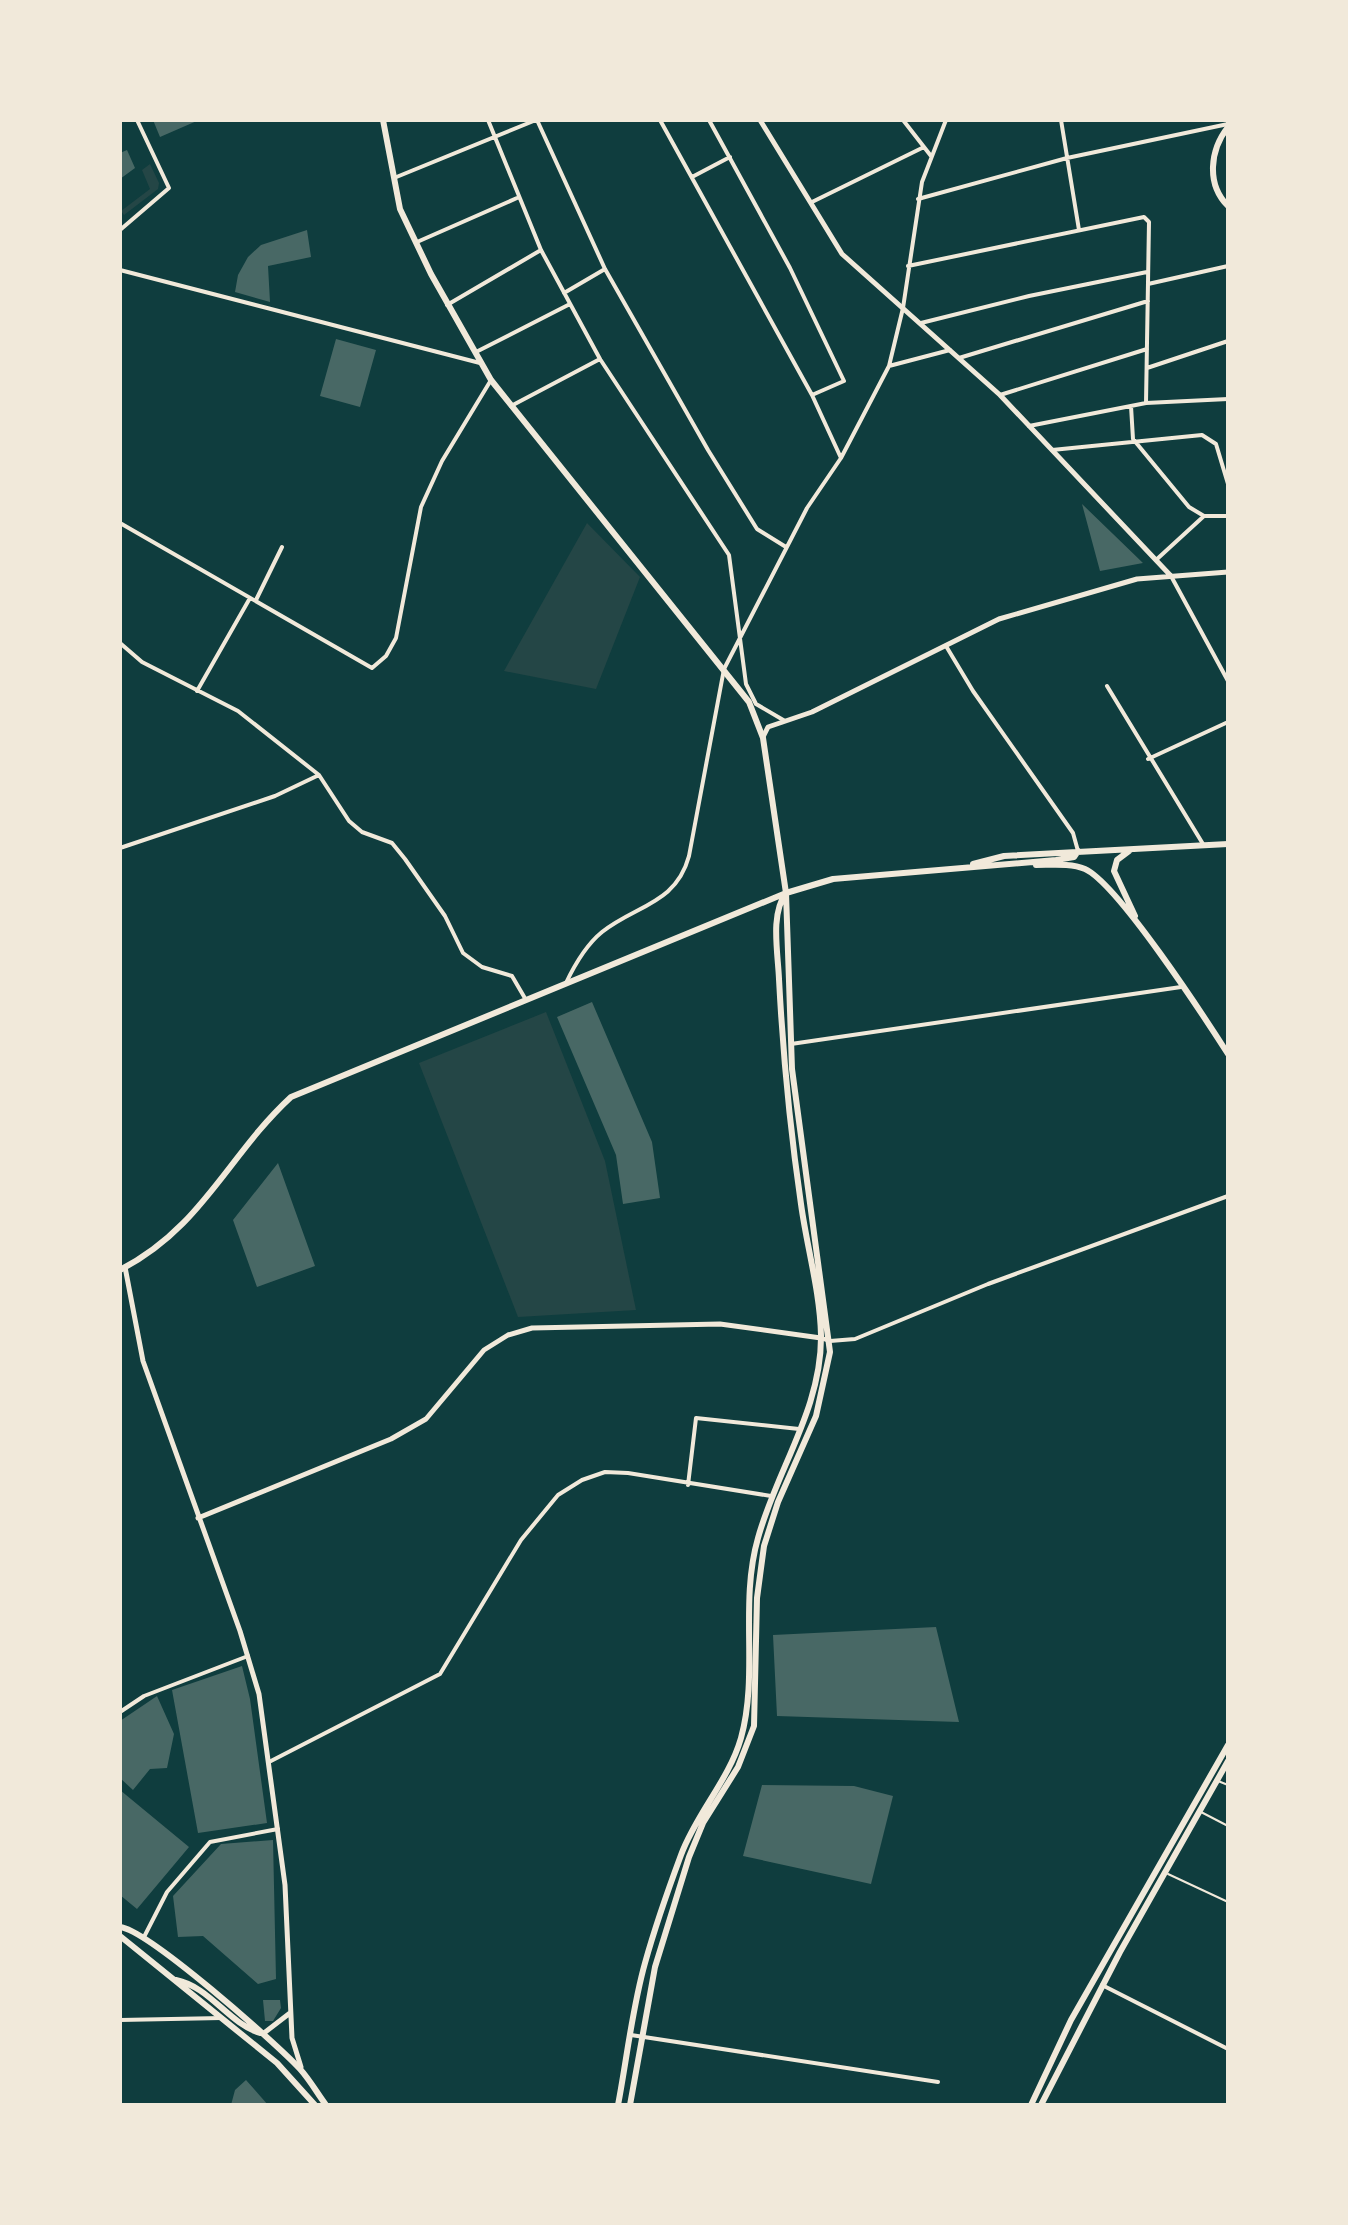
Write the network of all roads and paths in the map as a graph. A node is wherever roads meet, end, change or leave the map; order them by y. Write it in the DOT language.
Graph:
graph roads {
  1 [pos="137,120"];
  2 [pos="383,120"];
  3 [pos="488,120"];
  4 [pos="537,120"];
  5 [pos="660,120"];
  6 [pos="709,120"];
  7 [pos="760,120"];
  8 [pos="903,120"];
  9 [pos="946,120"];
  10 [pos="1061,120"];
  11 [pos="1228,126"];
  12 [pos="494,140"];
  13 [pos="924,147"];
  14 [pos="931,156"];
  15 [pos="730,157"];
  16 [pos="1067,158"];
  17 [pos="692,177"];
  18 [pos="392,178"];
  19 [pos="517,198"];
  20 [pos="918,199"];
  21 [pos="812,202"];
  22 [pos="1228,206"];
  23 [pos="120,230"];
  24 [pos="1079,230"];
  25 [pos="416,243"];
  26 [pos="541,250"];
  27 [pos="1228,266"];
  28 [pos="907,267"];
  29 [pos="605,269"];
  30 [pos="120,270"];
  31 [pos="1147,272"];
  32 [pos="1148,284"];
  33 [pos="564,293"];
  34 [pos="1148,301"];
  35 [pos="570,304"];
  36 [pos="447,305"];
  37 [pos="903,308"];
  38 [pos="921,323"];
  39 [pos="1228,341"];
  40 [pos="1147,349"];
  41 [pos="950,350"];
  42 [pos="475,352"];
  43 [pos="959,358"];
  44 [pos="600,359"];
  45 [pos="480,363"];
  46 [pos="889,366"];
  47 [pos="1146,368"];
  48 [pos="491,380"];
  49 [pos="812,395"];
  50 [pos="1000,395"];
  51 [pos="1228,399"];
  52 [pos="1146,403"];
  53 [pos="511,406"];
  54 [pos="1131,406"];
  55 [pos="1029,426"];
  56 [pos="1133,439"];
  57 [pos="1051,450"];
  58 [pos="841,458"];
  59 [pos="1228,484"];
  60 [pos="1204,516"];
  61 [pos="1228,516"];
  62 [pos="120,523"];
  63 [pos="282,547"];
  64 [pos="786,547"];
  65 [pos="1155,560"];
  66 [pos="1228,572"];
  67 [pos="1171,576"];
  68 [pos="253,599"];
  69 [pos="742,634"];
  70 [pos="120,643"];
  71 [pos="946,646"];
  72 [pos="724,669"];
  73 [pos="745,675"];
  74 [pos="733,679"];
  75 [pos="1228,681"];
  76 [pos="1107,686"];
  77 [pos="197,691"];
  78 [pos="788,722"];
  79 [pos="1228,722"];
  80 [pos="763,738"];
  81 [pos="1148,759"];
  82 [pos="319,775"];
  83 [pos="1228,844"];
  84 [pos="1205,847"];
  85 [pos="120,848"];
  86 [pos="1078,851"];
  87 [pos="1130,851"];
  88 [pos="970,866"];
  89 [pos="786,893"];
  90 [pos="1137,923"];
  91 [pos="566,983"];
  92 [pos="1181,987"];
  93 [pos="526,1000"];
  94 [pos="791,1044"];
  95 [pos="782,1045"];
  96 [pos="1227,1050"];
  97 [pos="1228,1196"];
  98 [pos="123,1268"];
  99 [pos="821,1338"];
  100 [pos="830,1341"];
  101 [pos="801,1430"];
  102 [pos="688,1485"];
  103 [pos="771,1496"];
  104 [pos="198,1518"];
  105 [pos="248,1656"];
  106 [pos="120,1712"];
  107 [pos="744,1723"];
  108 [pos="754,1726"];
  109 [pos="1228,1745"];
  110 [pos="1228,1761"];
  111 [pos="269,1762"];
  112 [pos="1218,1781"];
  113 [pos="1228,1785"];
  114 [pos="1197,1810"];
  115 [pos="1228,1826"];
  116 [pos="278,1829"];
  117 [pos="1167,1873"];
  118 [pos="1228,1902"];
  119 [pos="120,1927"];
  120 [pos="120,1936"];
  121 [pos="144,1937"];
  122 [pos="173,1979"];
  123 [pos="1093,1980"];
  124 [pos="1102,1985"];
  125 [pos="291,2012"];
  126 [pos="222,2018"];
  127 [pos="120,2020"];
  128 [pos="264,2033"];
  129 [pos="631,2035"];
  130 [pos="642,2037"];
  131 [pos="1228,2049"];
  132 [pos="303,2072"];
  133 [pos="938,2082"];
  134 [pos="315,2105"];
  135 [pos="326,2105"];
  136 [pos="618,2105"];
  137 [pos="630,2105"];
  138 [pos="1031,2105"];
  139 [pos="1041,2105"];
  1 -- 23 [label="street"];
  2 -- 18 [label="main road"];
  3 -- 12 [label="street"];
  4 -- 12 [label="street"];
  4 -- 29 [label="street"];
  5 -- 17 [label="street"];
  6 -- 15 [label="street"];
  7 -- 21 [label="street"];
  8 -- 13 [label="street"];
  9 -- 14 [label="street"];
  10 -- 16 [label="street"];
  11 -- 16 [label="street"];
  11 -- 22 [label="main road"];
  12 -- 18 [label="street"];
  12 -- 19 [label="street"];
  13 -- 14 [label="street"];
  13 -- 21 [label="street"];
  14 -- 20 [label="street"];
  15 -- 17 [label="street"];
  15 -- 49 [label="street"];
  16 -- 20 [label="street"];
  16 -- 24 [label="street"];
  17 -- 49 [label="street"];
  18 -- 25 [label="main road"];
  19 -- 25 [label="street"];
  19 -- 26 [label="street"];
  20 -- 28 [label="street"];
  21 -- 37 [label="street"];
  24 -- 28 [label="street"];
  24 -- 31 [label="street"];
  25 -- 36 [label="main road"];
  26 -- 33 [label="street"];
  26 -- 36 [label="street"];
  27 -- 32 [label="street"];
  28 -- 37 [label="street"];
  29 -- 33 [label="street"];
  29 -- 64 [label="street"];
  30 -- 45 [label="street"];
  31 -- 32 [label="street"];
  31 -- 38 [label="street"];
  32 -- 34 [label="street"];
  33 -- 35 [label="street"];
  34 -- 40 [label="street"];
  34 -- 43 [label="street"];
  35 -- 42 [label="street"];
  35 -- 44 [label="street"];
  36 -- 42 [label="main road"];
  37 -- 38 [label="street"];
  37 -- 46 [label="street"];
  38 -- 41 [label="street"];
  39 -- 47 [label="street"];
  40 -- 47 [label="street"];
  40 -- 50 [label="street"];
  41 -- 43 [label="street"];
  41 -- 46 [label="street"];
  42 -- 45 [label="main road"];
  43 -- 50 [label="street"];
  44 -- 53 [label="street"];
  44 -- 69 [label="street"];
  45 -- 48 [label="main road"];
  46 -- 58 [label="street"];
  47 -- 52 [label="street"];
  48 -- 53 [label="main road"];
  48 -- 68 [label="street"];
  49 -- 58 [label="street"];
  50 -- 55 [label="street"];
  51 -- 52 [label="street"];
  52 -- 54 [label="street"];
  53 -- 72 [label="main road"];
  54 -- 55 [label="street"];
  54 -- 56 [label="street"];
  55 -- 57 [label="street"];
  56 -- 57 [label="street"];
  56 -- 59 [label="street"];
  56 -- 60 [label="street"];
  57 -- 65 [label="street"];
  58 -- 64 [label="street"];
  60 -- 61 [label="street"];
  60 -- 65 [label="street"];
  62 -- 68 [label="street"];
  63 -- 68 [label="street"];
  64 -- 69 [label="street"];
  65 -- 67 [label="street"];
  66 -- 67 [label="street"];
  67 -- 71 [label="street"];
  67 -- 75 [label="street"];
  68 -- 77 [label="street"];
  69 -- 72 [label="street"];
  69 -- 73 [label="street"];
  70 -- 77 [label="street"];
  71 -- 78 [label="street"];
  71 -- 86 [label="street"];
  72 -- 74 [label="main road"];
  72 -- 91 [label="street"];
  73 -- 74 [label="street"];
  73 -- 78 [label="street"];
  74 -- 80 [label="main road"];
  76 -- 81 [label="street"];
  77 -- 82 [label="street"];
  78 -- 80 [label="street"];
  79 -- 81 [label="street"];
  80 -- 89 [label="main road"];
  81 -- 84 [label="street"];
  82 -- 85 [label="street"];
  82 -- 93 [label="street"];
  83 -- 84 [label="main road"];
  84 -- 87 [label="main road"];
  86 -- 87 [label="main road"];
  86 -- 88 [label="main road"];
  87 -- 90 [label="main road"];
  88 -- 89 [label="main road"];
  88 -- 90 [label="main road"];
  89 -- 91 [label="main road"];
  89 -- 94 [label="main road"];
  89 -- 95 [label="main road"];
  90 -- 92 [label="main road"];
  91 -- 93 [label="main road"];
  92 -- 94 [label="street"];
  92 -- 96 [label="main road"];
  93 -- 98 [label="main road"];
  94 -- 95 [label="main road"];
  94 -- 100 [label="main road"];
  95 -- 99 [label="main road"];
  97 -- 100 [label="street"];
  98 -- 104 [label="street"];
  99 -- 100 [label="street"];
  99 -- 101 [label="main road"];
  99 -- 104 [label="street"];
  100 -- 108 [label="main road"];
  101 -- 102 [label="street"];
  101 -- 103 [label="main road"];
  102 -- 103 [label="street"];
  102 -- 111 [label="street"];
  103 -- 107 [label="main road"];
  104 -- 105 [label="street"];
  105 -- 106 [label="street"];
  105 -- 111 [label="street"];
  107 -- 108 [label="main road"];
  107 -- 129 [label="main road"];
  108 -- 130 [label="main road"];
  109 -- 114 [label="main road"];
  110 -- 112 [label="main road"];
  111 -- 116 [label="street"];
  112 -- 113 [label="lane"];
  112 -- 114 [label="main road"];
  114 -- 115 [label="lane"];
  114 -- 117 [label="main road"];
  114 -- 123 [label="main road"];
  116 -- 121 [label="street"];
  116 -- 125 [label="street"];
  117 -- 118 [label="lane"];
  117 -- 124 [label="main road"];
  119 -- 121 [label="main road"];
  120 -- 122 [label="main road"];
  121 -- 128 [label="main road"];
  122 -- 126 [label="main road"];
  122 -- 128 [label="main road"];
  123 -- 124 [label="main road"];
  123 -- 138 [label="main road"];
  124 -- 131 [label="street"];
  124 -- 139 [label="main road"];
  125 -- 128 [label="street"];
  125 -- 132 [label="street"];
  126 -- 127 [label="street"];
  126 -- 134 [label="main road"];
  128 -- 132 [label="main road"];
  129 -- 130 [label="street"];
  129 -- 136 [label="main road"];
  130 -- 133 [label="street"];
  130 -- 137 [label="main road"];
  132 -- 135 [label="main road"];
}
